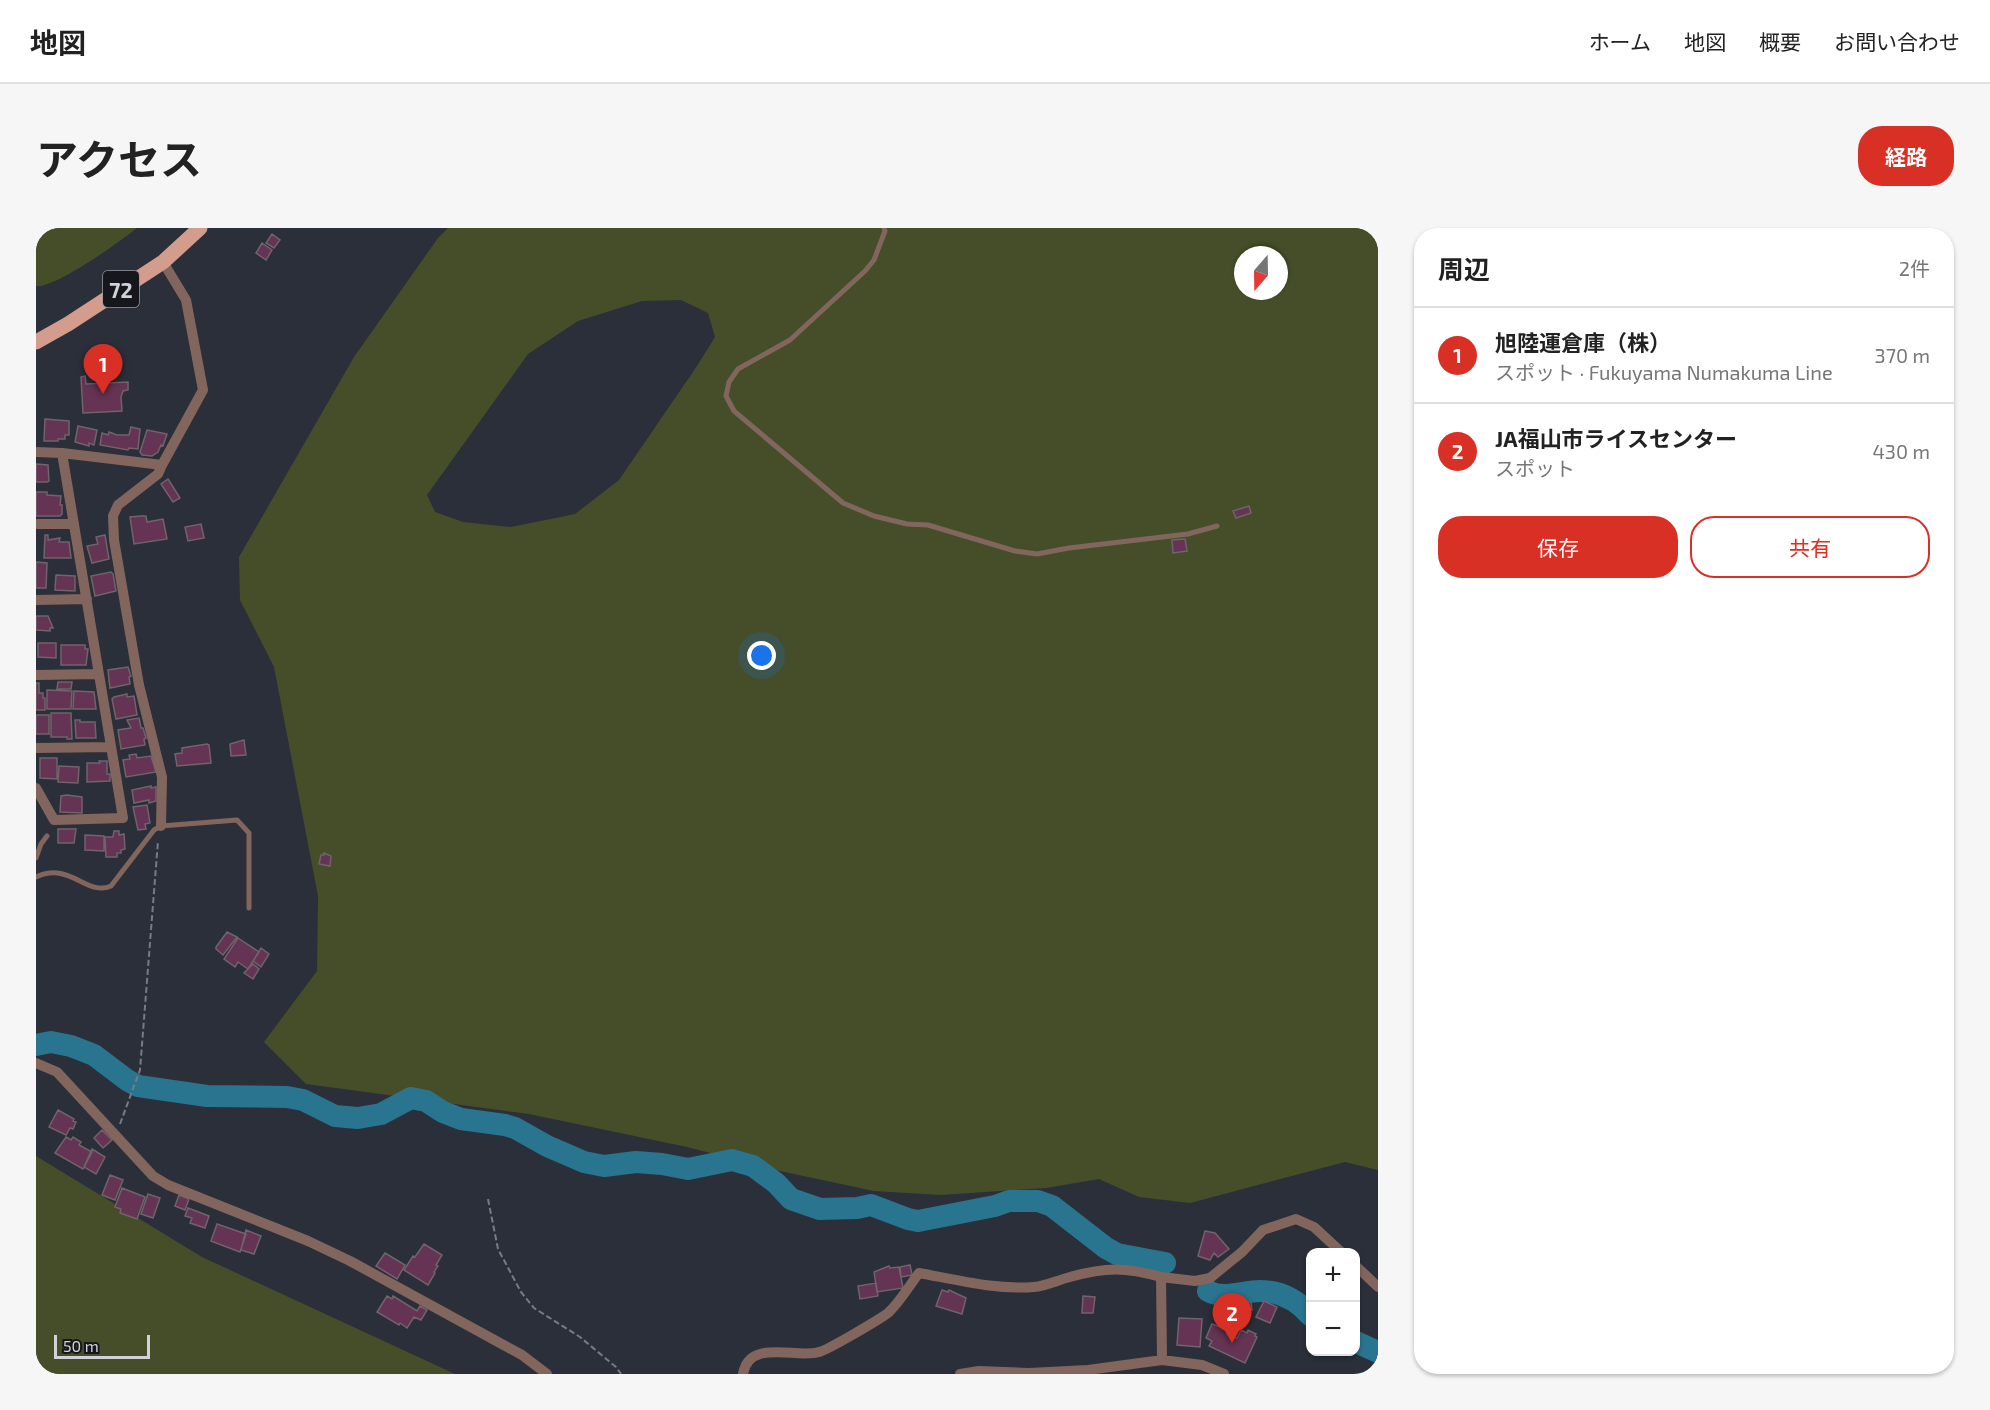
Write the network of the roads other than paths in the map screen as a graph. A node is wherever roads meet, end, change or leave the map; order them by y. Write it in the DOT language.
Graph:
graph roads {
  1 [pos="200,228"];
  2 [pos="884,228"];
  3 [pos="163,262"];
  4 [pos="36,342"];
  5 [pos="36,452"];
  6 [pos="62,453"];
  7 [pos="162,465"];
  8 [pos="36,524"];
  9 [pos="74,524"];
  10 [pos="1217,526"];
  11 [pos="87,599"];
  12 [pos="36,600"];
  13 [pos="99,674"];
  14 [pos="36,675"];
  15 [pos="111,747"];
  16 [pos="36,748"];
  17 [pos="36,788"];
  18 [pos="161,826"];
  19 [pos="47,836"];
  20 [pos="36,858"];
  21 [pos="36,877"];
  22 [pos="249,908"];
  23 [pos="36,1063"];
  24 [pos="1337,1248"];
  25 [pos="1360,1270"];
  26 [pos="1161,1277"];
  27 [pos="1378,1287"];
  28 [pos="1162,1360"];
  29 [pos="547,1374"];
  30 [pos="743,1374"];
  31 [pos="960,1374"];
  32 [pos="1224,1374"];
  1 -- 3 [label="main road, 72"];
  2 -- 10 [label="lane"];
  3 -- 4 [label="main road, 72"];
  3 -- 7 [label="street"];
  5 -- 6 [label="street"];
  6 -- 7 [label="street"];
  6 -- 9 [label="street"];
  7 -- 18 [label="street"];
  8 -- 9 [label="street"];
  9 -- 11 [label="street"];
  11 -- 12 [label="street"];
  11 -- 13 [label="street"];
  13 -- 14 [label="street"];
  13 -- 15 [label="street"];
  15 -- 16 [label="street"];
  15 -- 17 [label="street"];
  18 -- 21 [label="lane"];
  18 -- 22 [label="lane"];
  19 -- 20 [label="lane"];
  23 -- 29 [label="street"];
  24 -- 26 [label="street"];
  25 -- 27 [label="street"];
  26 -- 28 [label="street"];
  26 -- 30 [label="street"];
  28 -- 31 [label="street"];
  28 -- 32 [label="street"];
}
